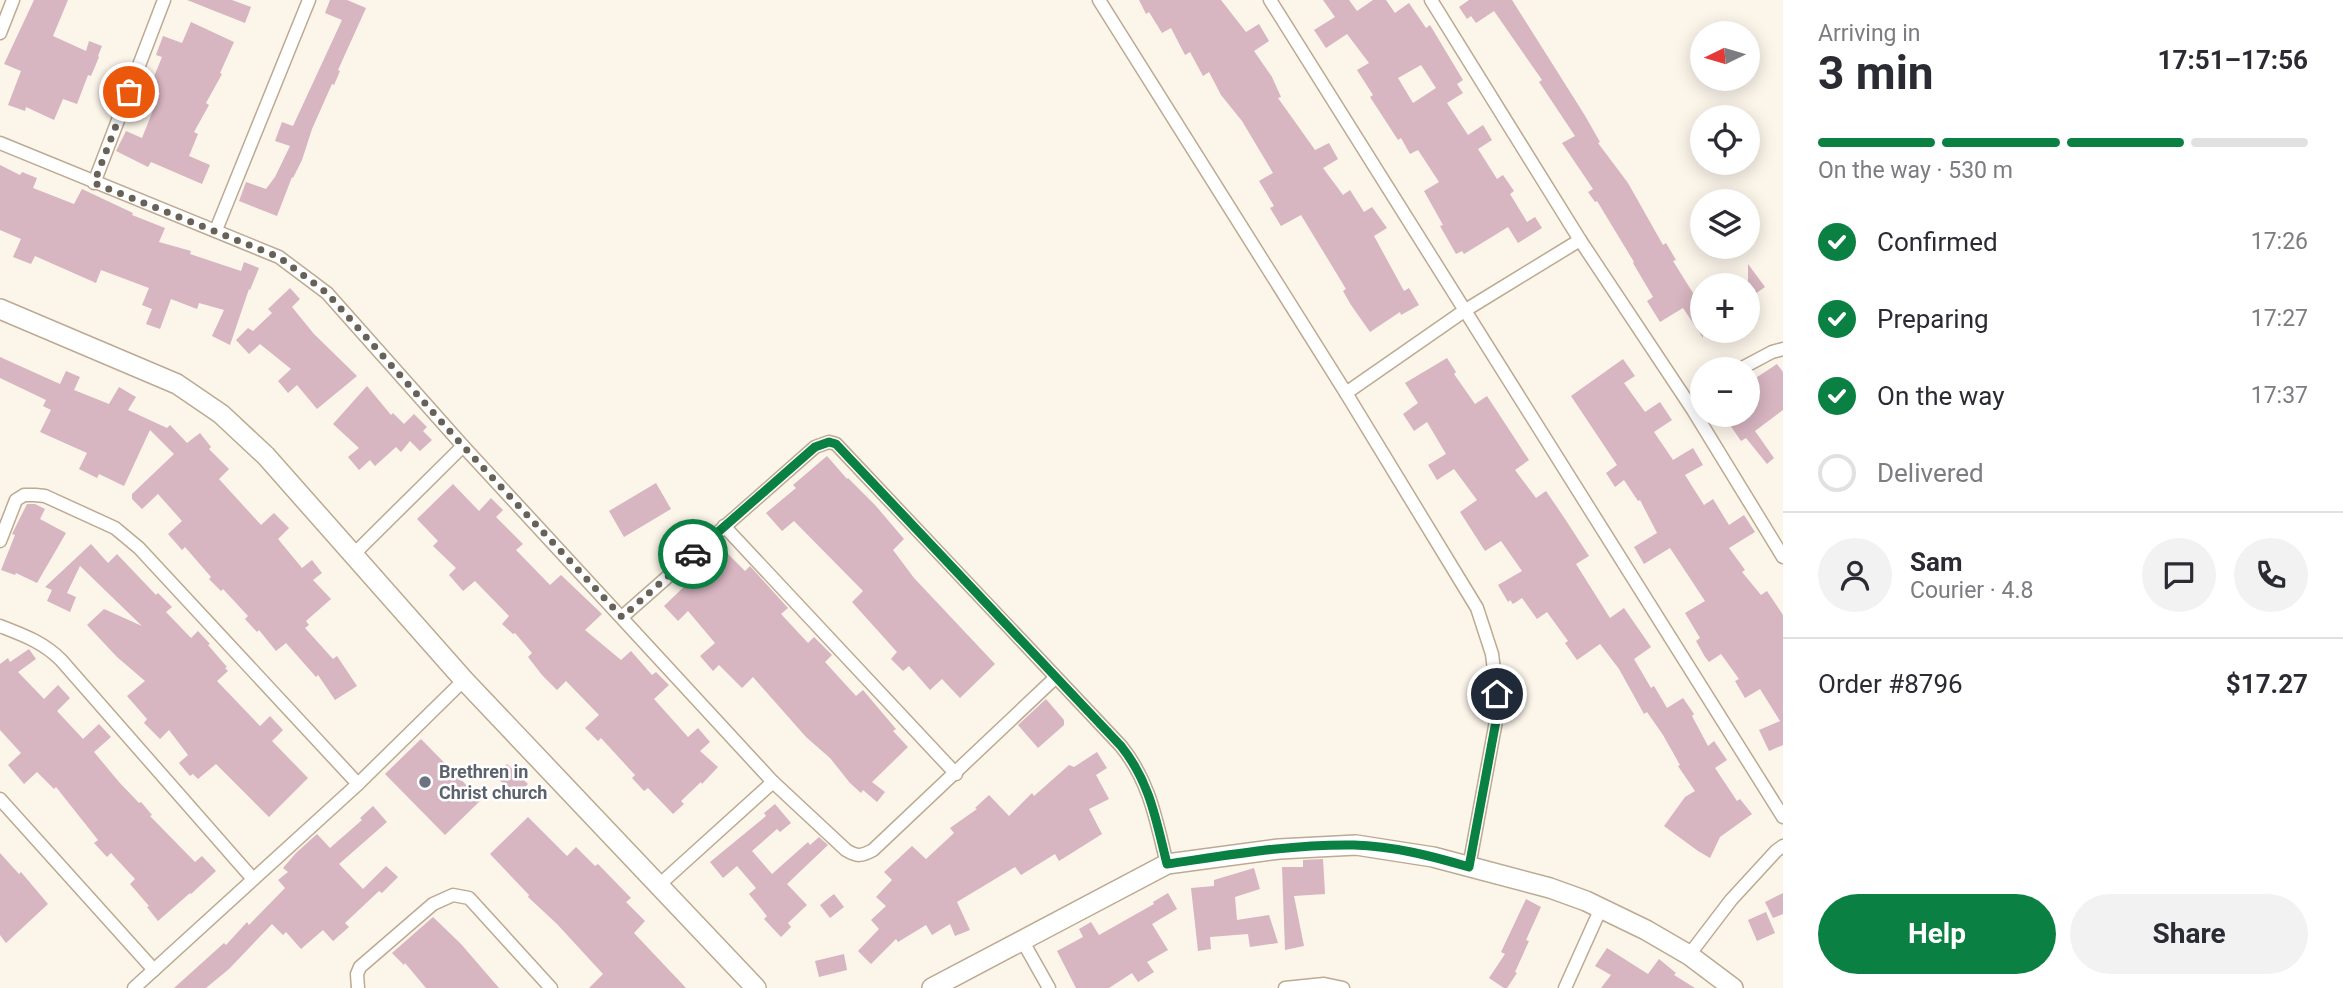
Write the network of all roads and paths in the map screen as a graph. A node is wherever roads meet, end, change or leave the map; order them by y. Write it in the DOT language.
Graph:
graph roads {
  1 [pos="13,0"];
  2 [pos="164,0"];
  3 [pos="309,0"];
  4 [pos="1099,0"];
  5 [pos="1270,0"];
  6 [pos="1431,0"];
  7 [pos="0,33"];
  8 [pos="0,143"];
  9 [pos="94,183"];
  10 [pos="216,230"];
  11 [pos="1580,240"];
  12 [pos="0,309"];
  13 [pos="1464,311"];
  14 [pos="1783,349"];
  15 [pos="1760,358"];
  16 [pos="1346,393"];
  17 [pos="1690,405"];
  18 [pos="1703,427"];
  19 [pos="463,446"];
  20 [pos="724,526"];
  21 [pos="0,541"];
  22 [pos="354,554"];
  23 [pos="1783,557"];
  24 [pos="622,617"];
  25 [pos="0,626"];
  26 [pos="1055,678"];
  27 [pos="464,680"];
  28 [pos="956,774"];
  29 [pos="773,782"];
  30 [pos="358,783"];
  31 [pos="0,799"];
  32 [pos="1783,817"];
  33 [pos="1783,846"];
  34 [pos="1167,864"];
  35 [pos="1469,867"];
  36 [pos="253,879"];
  37 [pos="659,885"];
  38 [pos="1601,908"];
  39 [pos="1022,940"];
  40 [pos="1689,955"];
  41 [pos="154,970"];
  42 [pos="134,988"];
  43 [pos="358,988"];
  44 [pos="551,988"];
  45 [pos="756,988"];
  46 [pos="932,988"];
  47 [pos="1049,988"];
  48 [pos="1285,988"];
  49 [pos="1343,988"];
  50 [pos="1565,988"];
  51 [pos="1733,988"];
  1 -- 7 [label="street"];
  2 -- 9 [label="street"];
  3 -- 10 [label="street"];
  4 -- 16 [label="street"];
  5 -- 13 [label="street"];
  6 -- 11 [label="street"];
  8 -- 9 [label="street"];
  9 -- 10 [label="street"];
  10 -- 19 [label="street"];
  11 -- 13 [label="street"];
  11 -- 17 [label="street"];
  12 -- 22 [label="street"];
  13 -- 16 [label="street"];
  13 -- 32 [label="street"];
  14 -- 15 [label="street"];
  16 -- 35 [label="street"];
  18 -- 23 [label="street"];
  19 -- 22 [label="street"];
  19 -- 24 [label="street"];
  20 -- 24 [label="street"];
  20 -- 26 [label="street"];
  20 -- 28 [label="street"];
  21 -- 30 [label="street"];
  22 -- 27 [label="street"];
  24 -- 29 [label="street"];
  25 -- 36 [label="street"];
  26 -- 28 [label="street"];
  26 -- 34 [label="street"];
  27 -- 30 [label="street"];
  27 -- 37 [label="street"];
  28 -- 29 [label="street"];
  29 -- 37 [label="street"];
  30 -- 36 [label="street"];
  31 -- 41 [label="street"];
  33 -- 40 [label="street"];
  34 -- 35 [label="street"];
  34 -- 39 [label="street"];
  35 -- 38 [label="street"];
  36 -- 41 [label="street"];
  37 -- 45 [label="street"];
  38 -- 40 [label="street"];
  38 -- 50 [label="street"];
  39 -- 46 [label="street"];
  39 -- 47 [label="street"];
  40 -- 51 [label="street"];
  41 -- 42 [label="street"];
  43 -- 44 [label="street"];
  48 -- 49 [label="street"];
}
